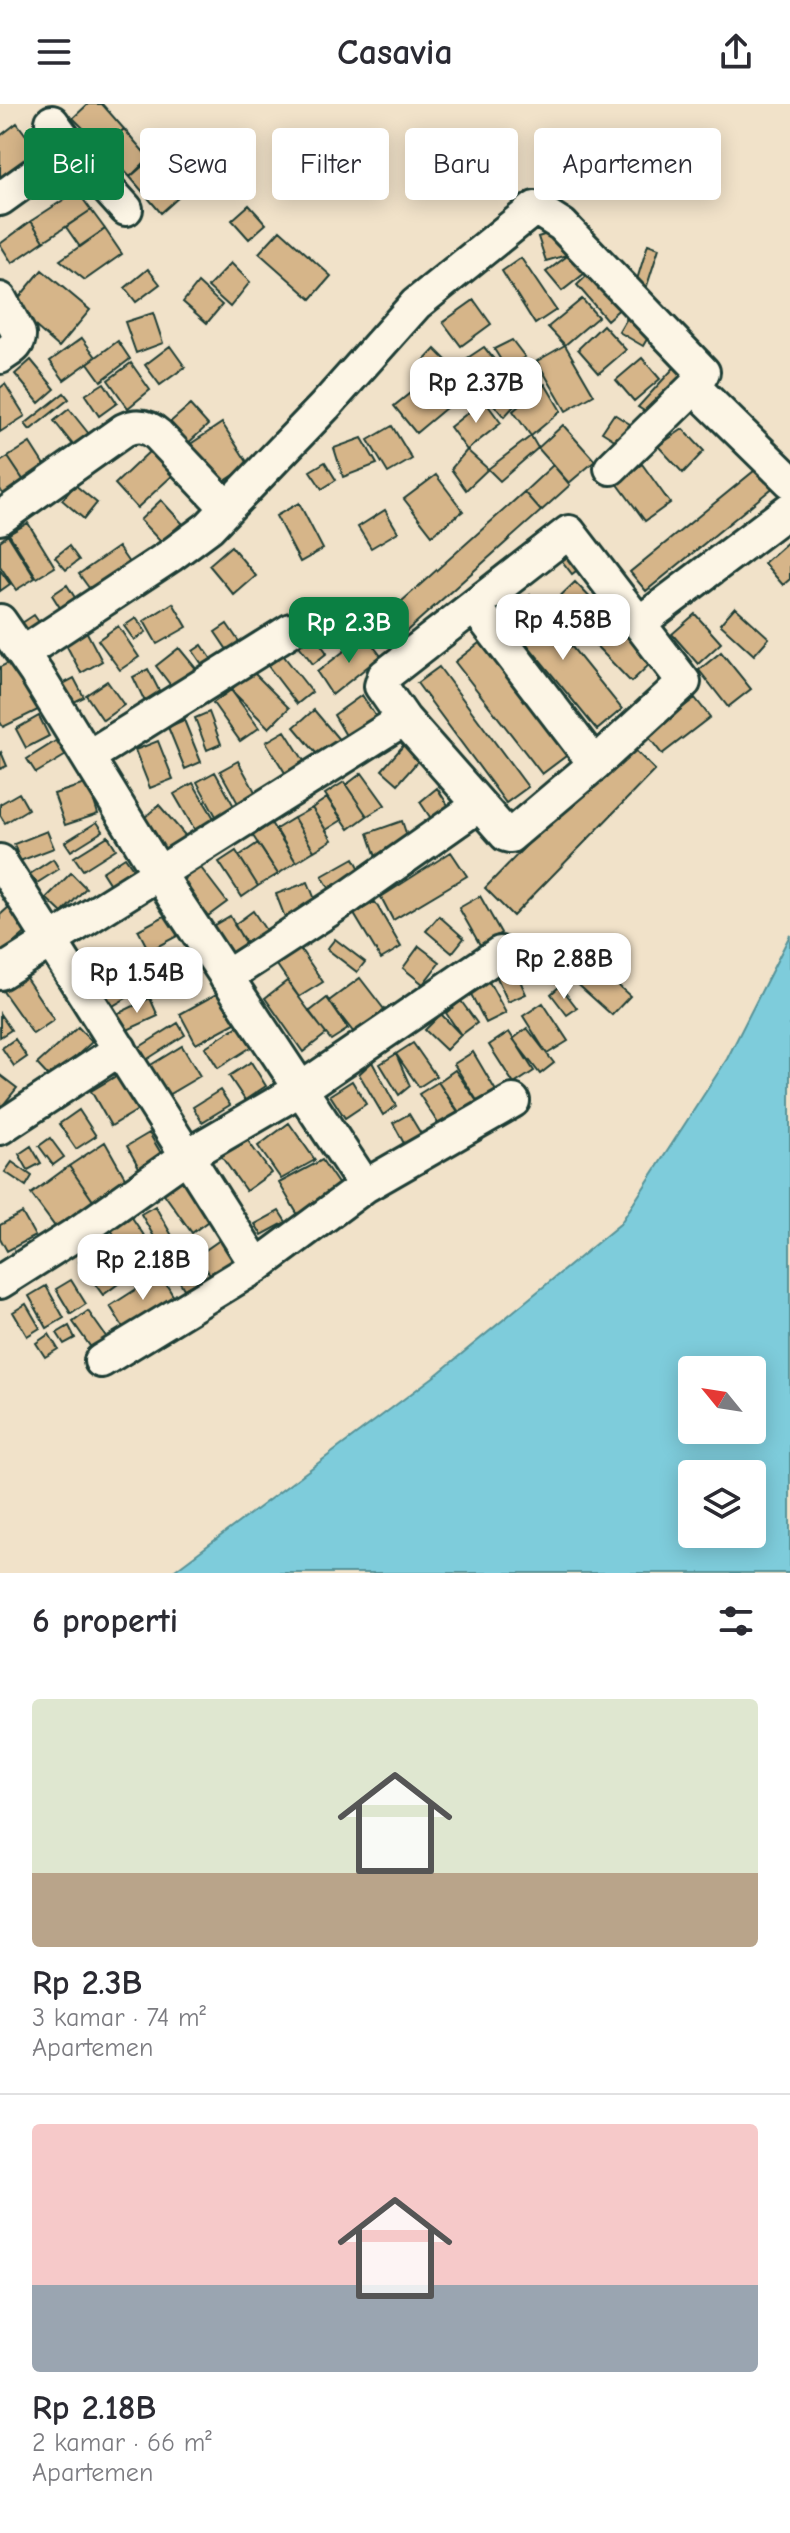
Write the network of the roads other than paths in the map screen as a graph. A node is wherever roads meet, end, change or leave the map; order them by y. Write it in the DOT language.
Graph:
graph roads {
  1 [pos="0,199"];
  2 [pos="126,209"];
  3 [pos="0,299"];
  4 [pos="0,357"];
  5 [pos="694,387"];
  6 [pos="611,468"];
  7 [pos="790,481"];
  8 [pos="227,508"];
  9 [pos="790,509"];
  10 [pos="0,518"];
  11 [pos="475,607"];
  12 [pos="0,621"];
  13 [pos="639,623"];
  14 [pos="291,630"];
  15 [pos="23,653"];
  16 [pos="404,719"];
  17 [pos="88,757"];
  18 [pos="595,764"];
  19 [pos="479,805"];
  20 [pos="0,861"];
  21 [pos="159,873"];
  22 [pos="50,939"];
  23 [pos="500,953"];
  24 [pos="0,973"];
  25 [pos="226,977"];
  26 [pos="120,1049"];
  27 [pos="301,1089"];
  28 [pos="513,1101"];
  29 [pos="0,1128"];
  30 [pos="188,1155"];
  31 [pos="365,1186"];
  32 [pos="257,1266"];
  33 [pos="0,1282"];
  34 [pos="101,1361"];
  1 -- 2 [label="street"];
  3 -- 4 [label="street"];
  5 -- 6 [label="street"];
  5 -- 7 [label="street"];
  5 -- 8 [label="street"];
  8 -- 10 [label="street"];
  8 -- 15 [label="street"];
  9 -- 13 [label="street"];
  11 -- 13 [label="street"];
  11 -- 16 [label="street"];
  11 -- 18 [label="street"];
  12 -- 15 [label="street"];
  13 -- 18 [label="street"];
  14 -- 17 [label="street"];
  15 -- 17 [label="street"];
  16 -- 19 [label="street"];
  16 -- 21 [label="street"];
  17 -- 21 [label="street"];
  18 -- 19 [label="street"];
  19 -- 25 [label="street"];
  20 -- 22 [label="street"];
  21 -- 22 [label="street"];
  21 -- 25 [label="street"];
  22 -- 24 [label="street"];
  22 -- 26 [label="street"];
  23 -- 27 [label="street"];
  25 -- 27 [label="street"];
  26 -- 29 [label="street"];
  26 -- 30 [label="street"];
  27 -- 30 [label="street"];
  27 -- 31 [label="street"];
  28 -- 31 [label="street"];
  30 -- 32 [label="street"];
  30 -- 33 [label="street"];
  31 -- 32 [label="street"];
  32 -- 34 [label="street"];
}
